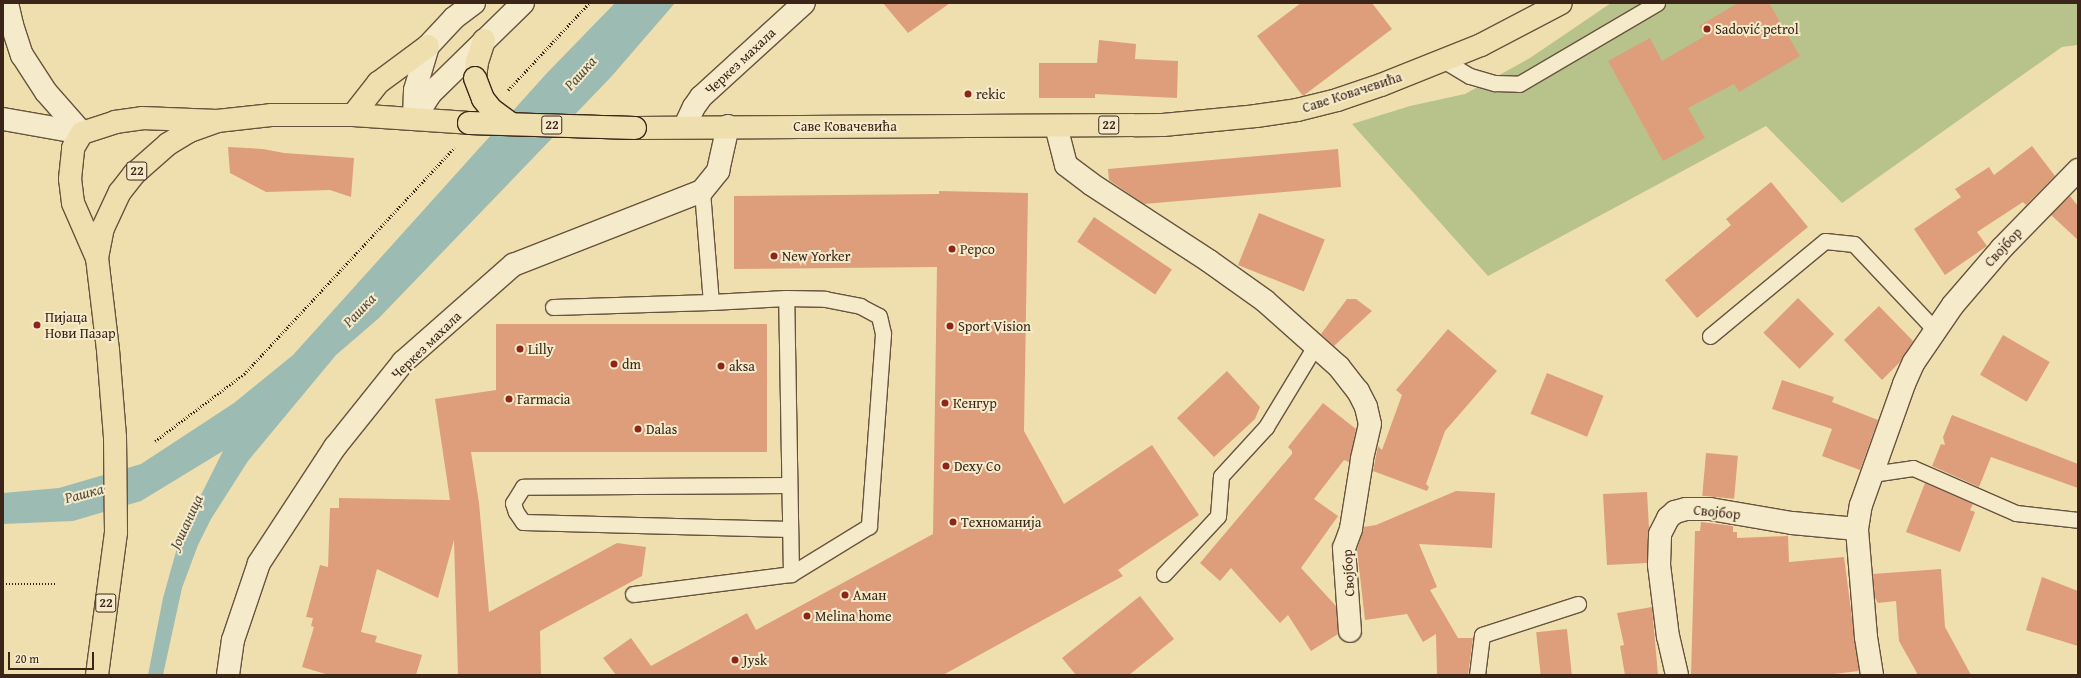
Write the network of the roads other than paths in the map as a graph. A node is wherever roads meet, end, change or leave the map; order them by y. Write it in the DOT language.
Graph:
graph roads {
  1 [pos="7,3"];
  2 [pos="474,3"];
  3 [pos="523,3"];
  4 [pos="804,3"];
  5 [pos="1561,3"];
  6 [pos="1657,3"];
  7 [pos="484,40"];
  8 [pos="428,46"];
  9 [pos="1443,60"];
  10 [pos="353,116"];
  11 [pos="3,119"];
  12 [pos="414,120"];
  13 [pos="217,121"];
  14 [pos="511,124"];
  15 [pos="685,126"];
  16 [pos="728,126"];
  17 [pos="1056,126"];
  18 [pos="82,133"];
  19 [pos="2078,170"];
  20 [pos="702,191"];
  21 [pos="97,258"];
  22 [pos="786,298"];
  23 [pos="711,302"];
  24 [pos="553,306"];
  25 [pos="1934,330"];
  26 [pos="1710,336"];
  27 [pos="1315,346"];
  28 [pos="1872,474"];
  29 [pos="789,485"];
  30 [pos="2078,520"];
  31 [pos="790,529"];
  32 [pos="1857,529"];
  33 [pos="791,574"];
  34 [pos="1164,574"];
  35 [pos="633,594"];
  36 [pos="1578,604"];
  37 [pos="1350,631"];
  38 [pos="97,675"];
  39 [pos="228,675"];
  40 [pos="1477,675"];
  41 [pos="1677,675"];
  42 [pos="1872,675"];
  1 -- 18 [label="street"];
  2 -- 8 [label="street"];
  3 -- 7 [label="street"];
  4 -- 15 [label="street, Черкез махала"];
  5 -- 9 [label="main road, Саве Ковачевића / 22"];
  6 -- 9 [label="lane"];
  7 -- 12 [label="street"];
  7 -- 14 [label="main road, bridge"];
  8 -- 10 [label="main road"];
  8 -- 12 [label="street"];
  9 -- 17 [label="main road, Саве Ковачевића / 22"];
  10 -- 12 [label="main road, 22"];
  10 -- 13 [label="main road, 22"];
  11 -- 18 [label="street"];
  12 -- 14 [label="main road, 22, bridge"];
  13 -- 18 [label="main road, 22"];
  13 -- 21 [label="main road, 22"];
  14 -- 15 [label="main road, Саве Ковачевића / 22, bridge"];
  15 -- 16 [label="main road, Саве Ковачевића / 22"];
  16 -- 17 [label="main road, Саве Ковачевића / 22"];
  16 -- 20 [label="street, Черкез махала"];
  17 -- 27 [label="street"];
  18 -- 21 [label="main road, 22"];
  19 -- 25 [label="street, Својбор"];
  20 -- 23 [label="lane"];
  20 -- 39 [label="street, Черкез махала"];
  21 -- 38 [label="main road, 22"];
  22 -- 23 [label="lane"];
  22 -- 29 [label="lane"];
  22 -- 33 [label="lane"];
  23 -- 24 [label="lane"];
  25 -- 26 [label="lane"];
  25 -- 28 [label="street, Својбор"];
  27 -- 34 [label="lane"];
  27 -- 37 [label="street, Својбор"];
  28 -- 30 [label="lane"];
  28 -- 32 [label="street, Својбор"];
  29 -- 31 [label="lane"];
  29 -- 31 [label="lane"];
  31 -- 33 [label="lane"];
  32 -- 41 [label="street, Својбор"];
  32 -- 42 [label="street, Својбор"];
  33 -- 35 [label="lane"];
  36 -- 40 [label="lane"];
}
